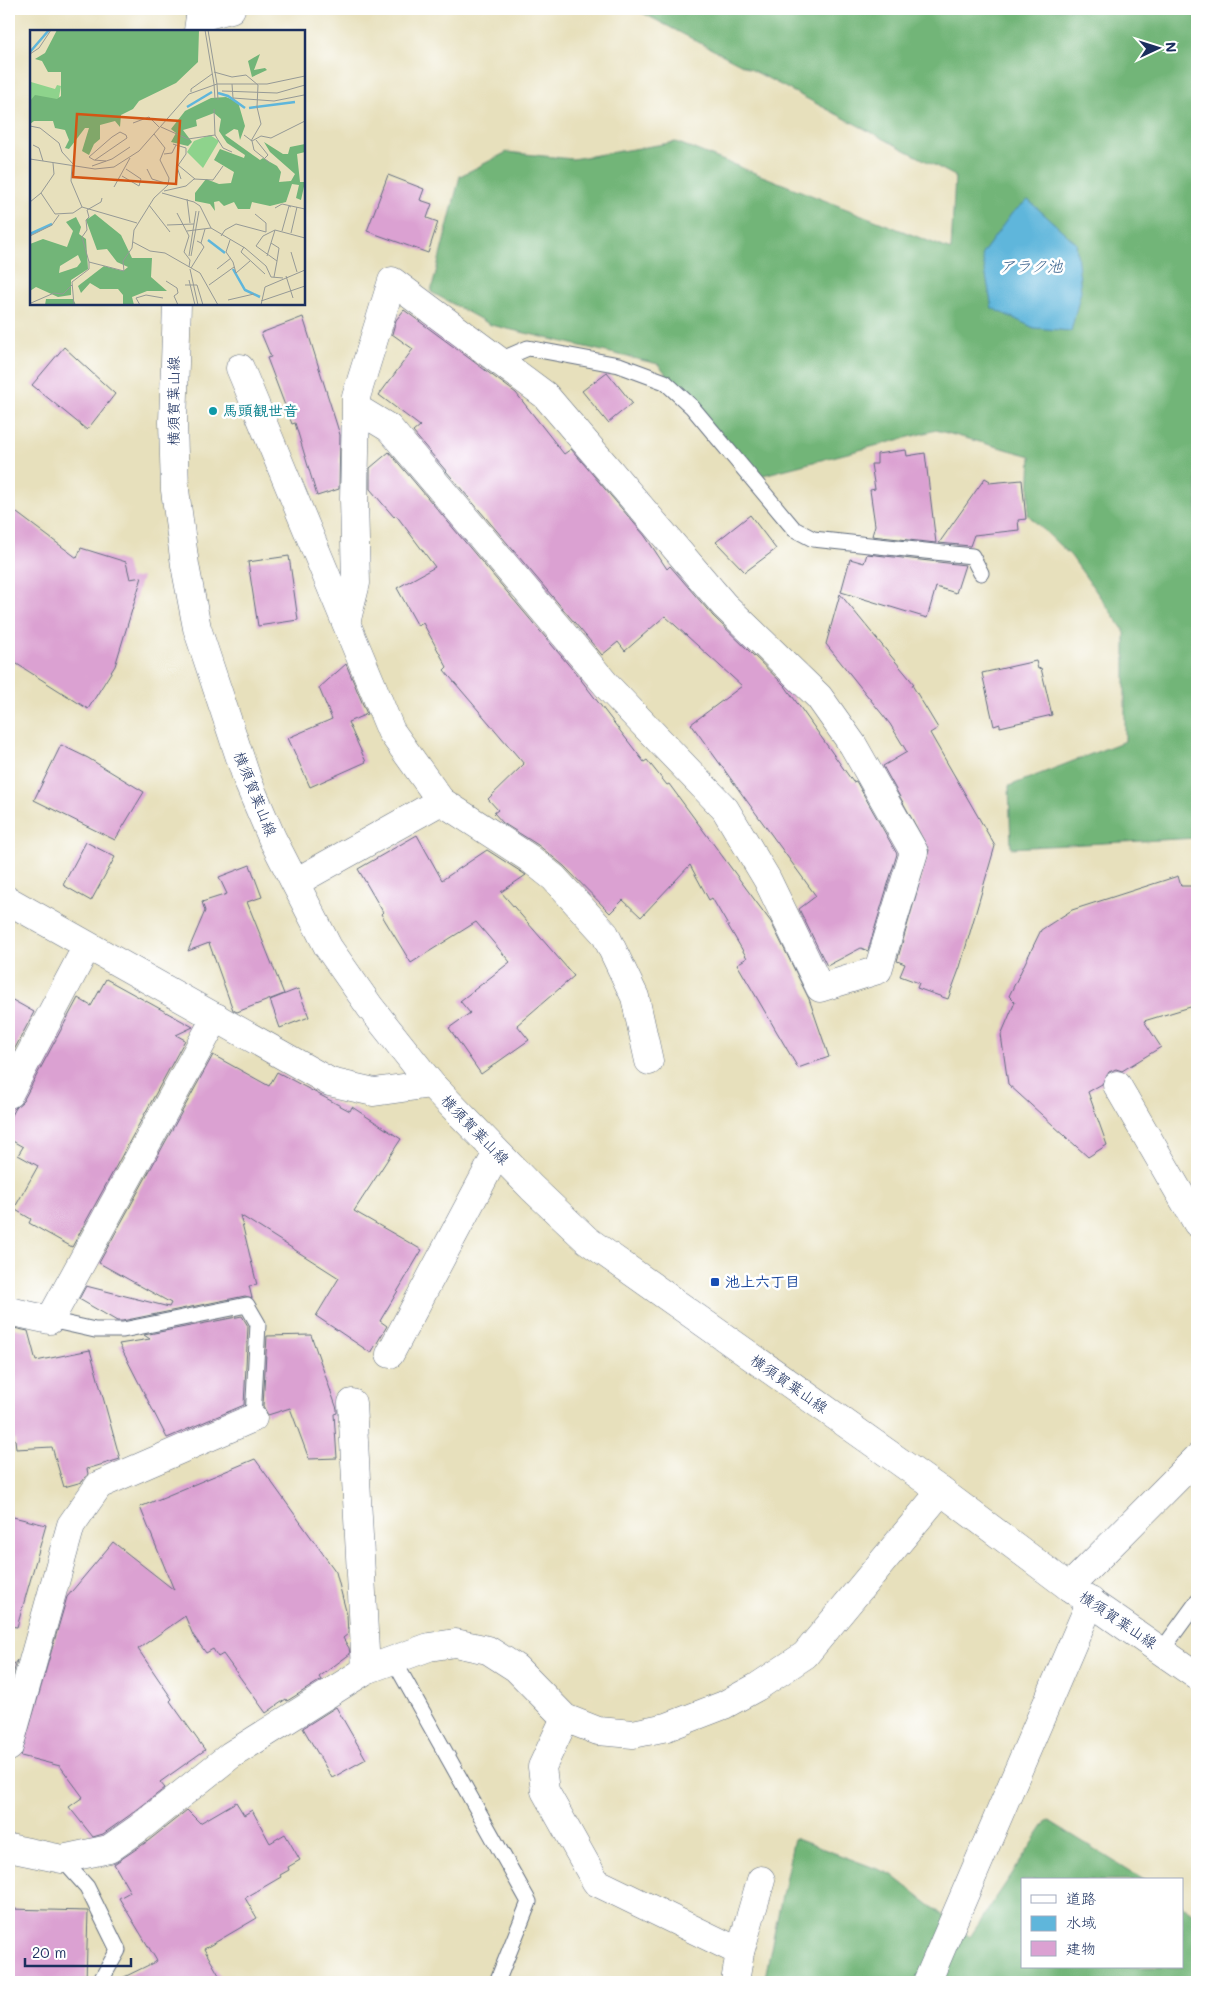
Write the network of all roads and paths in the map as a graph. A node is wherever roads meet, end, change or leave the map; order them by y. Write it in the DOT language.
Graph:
graph roads {
  1 [pos="231,9"];
  2 [pos="200,19"];
  3 [pos="177,305"];
  4 [pos="500,360"];
  5 [pos="240,368"];
  6 [pos="356,408"];
  7 [pos="982,573"];
  8 [pos="347,620"];
  9 [pos="441,801"];
  10 [pos="296,882"];
  11 [pos="9,901"];
  12 [pos="87,946"];
  13 [pos="216,1017"];
  14 [pos="650,1061"];
  15 [pos="431,1084"];
  16 [pos="1117,1085"];
  17 [pos="9,1094"];
  18 [pos="497,1153"];
  19 [pos="1197,1222"];
  20 [pos="9,1311"];
  21 [pos="50,1320"];
  22 [pos="390,1354"];
  23 [pos="352,1403"];
  24 [pos="253,1418"];
  25 [pos="1197,1458"];
  26 [pos="941,1491"];
  27 [pos="1080,1594"];
  28 [pos="1197,1602"];
  29 [pos="1162,1650"];
  30 [pos="393,1658"];
  31 [pos="366,1670"];
  32 [pos="1197,1676"];
  33 [pos="565,1718"];
  34 [pos="9,1747"];
  35 [pos="9,1848"];
  36 [pos="62,1859"];
  37 [pos="761,1880"];
  38 [pos="740,1952"];
  39 [pos="100,1982"];
  40 [pos="496,1982"];
  41 [pos="735,1982"];
  42 [pos="927,1982"];
  1 -- 2 [label="street"];
  3 -- 10 [label="street, 横須賀葉山線"];
  4 -- 6 [label="street"];
  4 -- 6 [label="street"];
  4 -- 7 [label="lane"];
  5 -- 8 [label="street"];
  6 -- 8 [label="street"];
  8 -- 9 [label="street"];
  9 -- 10 [label="street"];
  9 -- 14 [label="street"];
  10 -- 15 [label="street, 横須賀葉山線"];
  11 -- 12 [label="street"];
  12 -- 13 [label="street"];
  12 -- 17 [label="street"];
  13 -- 15 [label="street"];
  13 -- 21 [label="street"];
  15 -- 18 [label="street, 横須賀葉山線"];
  16 -- 19 [label="street"];
  18 -- 22 [label="street"];
  18 -- 26 [label="street, 横須賀葉山線"];
  20 -- 21 [label="street"];
  21 -- 24 [label="lane"];
  23 -- 31 [label="street"];
  24 -- 34 [label="street"];
  25 -- 27 [label="street"];
  26 -- 27 [label="street, 横須賀葉山線"];
  26 -- 33 [label="street"];
  27 -- 29 [label="street, 横須賀葉山線"];
  27 -- 42 [label="street"];
  28 -- 29 [label="lane"];
  29 -- 32 [label="street, 横須賀葉山線"];
  30 -- 31 [label="street"];
  30 -- 33 [label="street"];
  30 -- 40 [label="lane"];
  31 -- 36 [label="street"];
  33 -- 38 [label="street"];
  35 -- 36 [label="street"];
  36 -- 39 [label="lane"];
  37 -- 38 [label="street"];
  38 -- 41 [label="street"];
}
